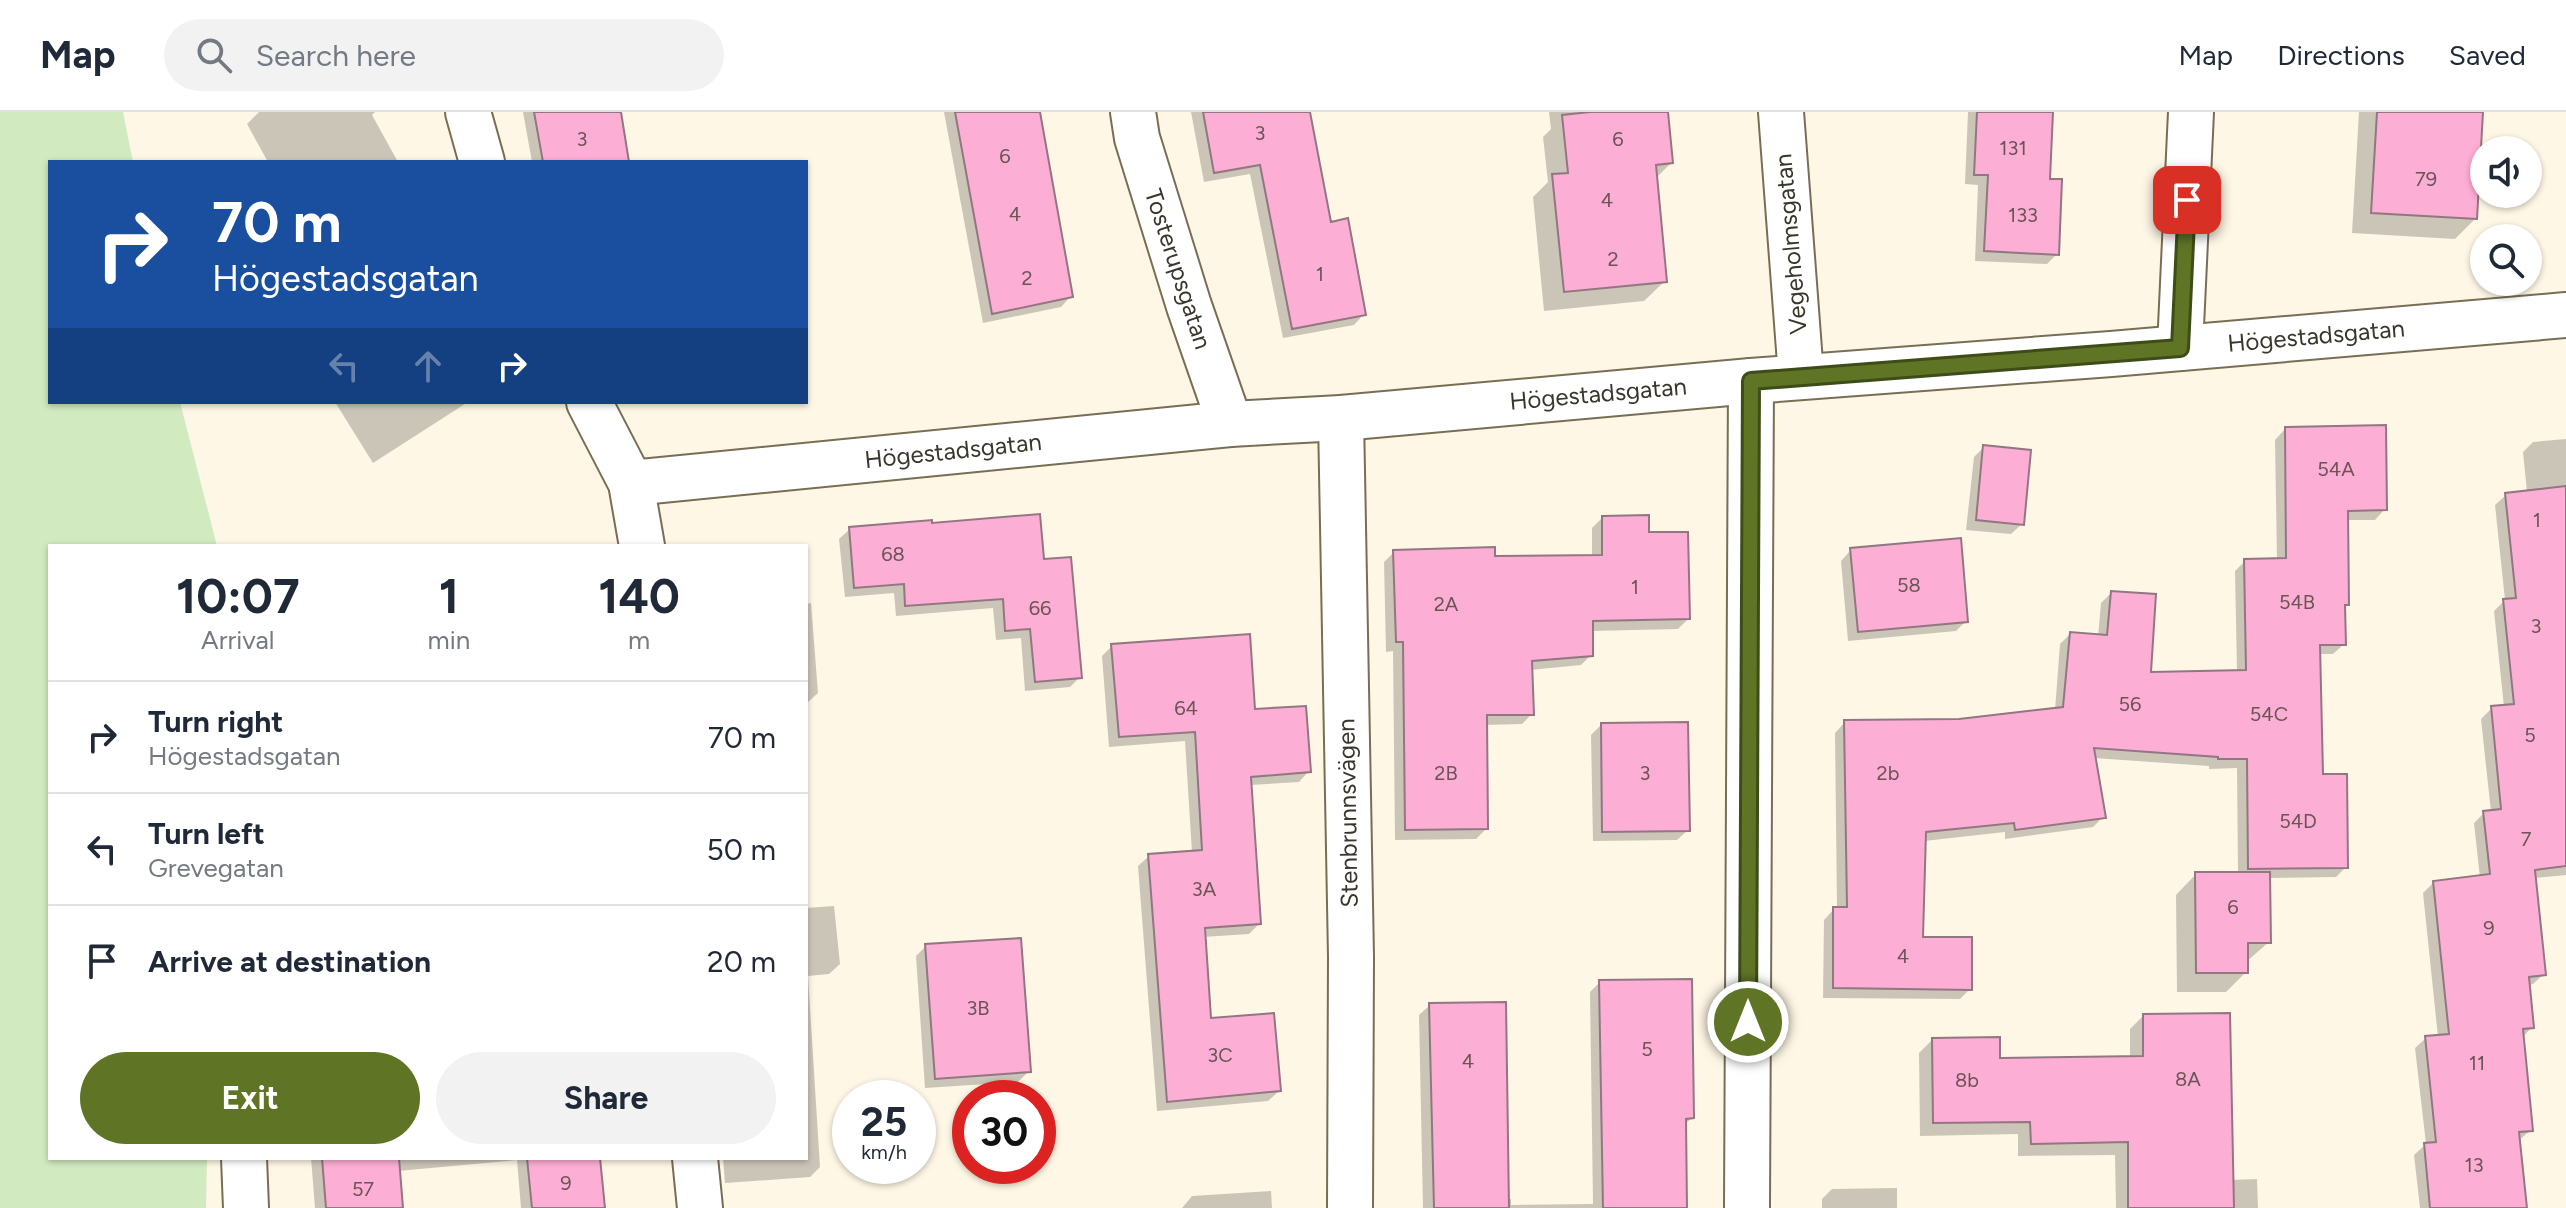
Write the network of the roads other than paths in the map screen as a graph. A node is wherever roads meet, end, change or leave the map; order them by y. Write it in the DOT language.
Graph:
graph roads {
  1 [pos="468,112"];
  2 [pos="1133,112"];
  3 [pos="1781,112"];
  4 [pos="2191,112"];
  5 [pos="481,160"];
  6 [pos="2566,315"];
  7 [pos="2180,348"];
  8 [pos="1801,376"];
  9 [pos="1751,381"];
  10 [pos="590,404"];
  11 [pos="1341,418"];
  12 [pos="1230,424"];
  13 [pos="631,483"];
  14 [pos="642,544"];
  15 [pos="244,1160"];
  16 [pos="695,1160"];
  17 [pos="246,1208"];
  18 [pos="700,1208"];
  19 [pos="1350,1208"];
  20 [pos="1747,1208"];
  1 -- 5 [label="street"];
  2 -- 12 [label="street, Tosterupsgatan"];
  3 -- 8 [label="street, Vegeholmsgatan"];
  4 -- 7 [label="street"];
  6 -- 7 [label="street, Högestadsgatan"];
  7 -- 8 [label="street, Högestadsgatan"];
  8 -- 9 [label="street, Högestadsgatan"];
  9 -- 11 [label="street, Högestadsgatan"];
  9 -- 20 [label="street"];
  10 -- 13 [label="street"];
  11 -- 12 [label="street, Högestadsgatan"];
  11 -- 19 [label="street, Stenbrunnsvägen"];
  12 -- 13 [label="street, Högestadsgatan"];
  13 -- 14 [label="street"];
  15 -- 17 [label="street"];
  16 -- 18 [label="street"];
}
